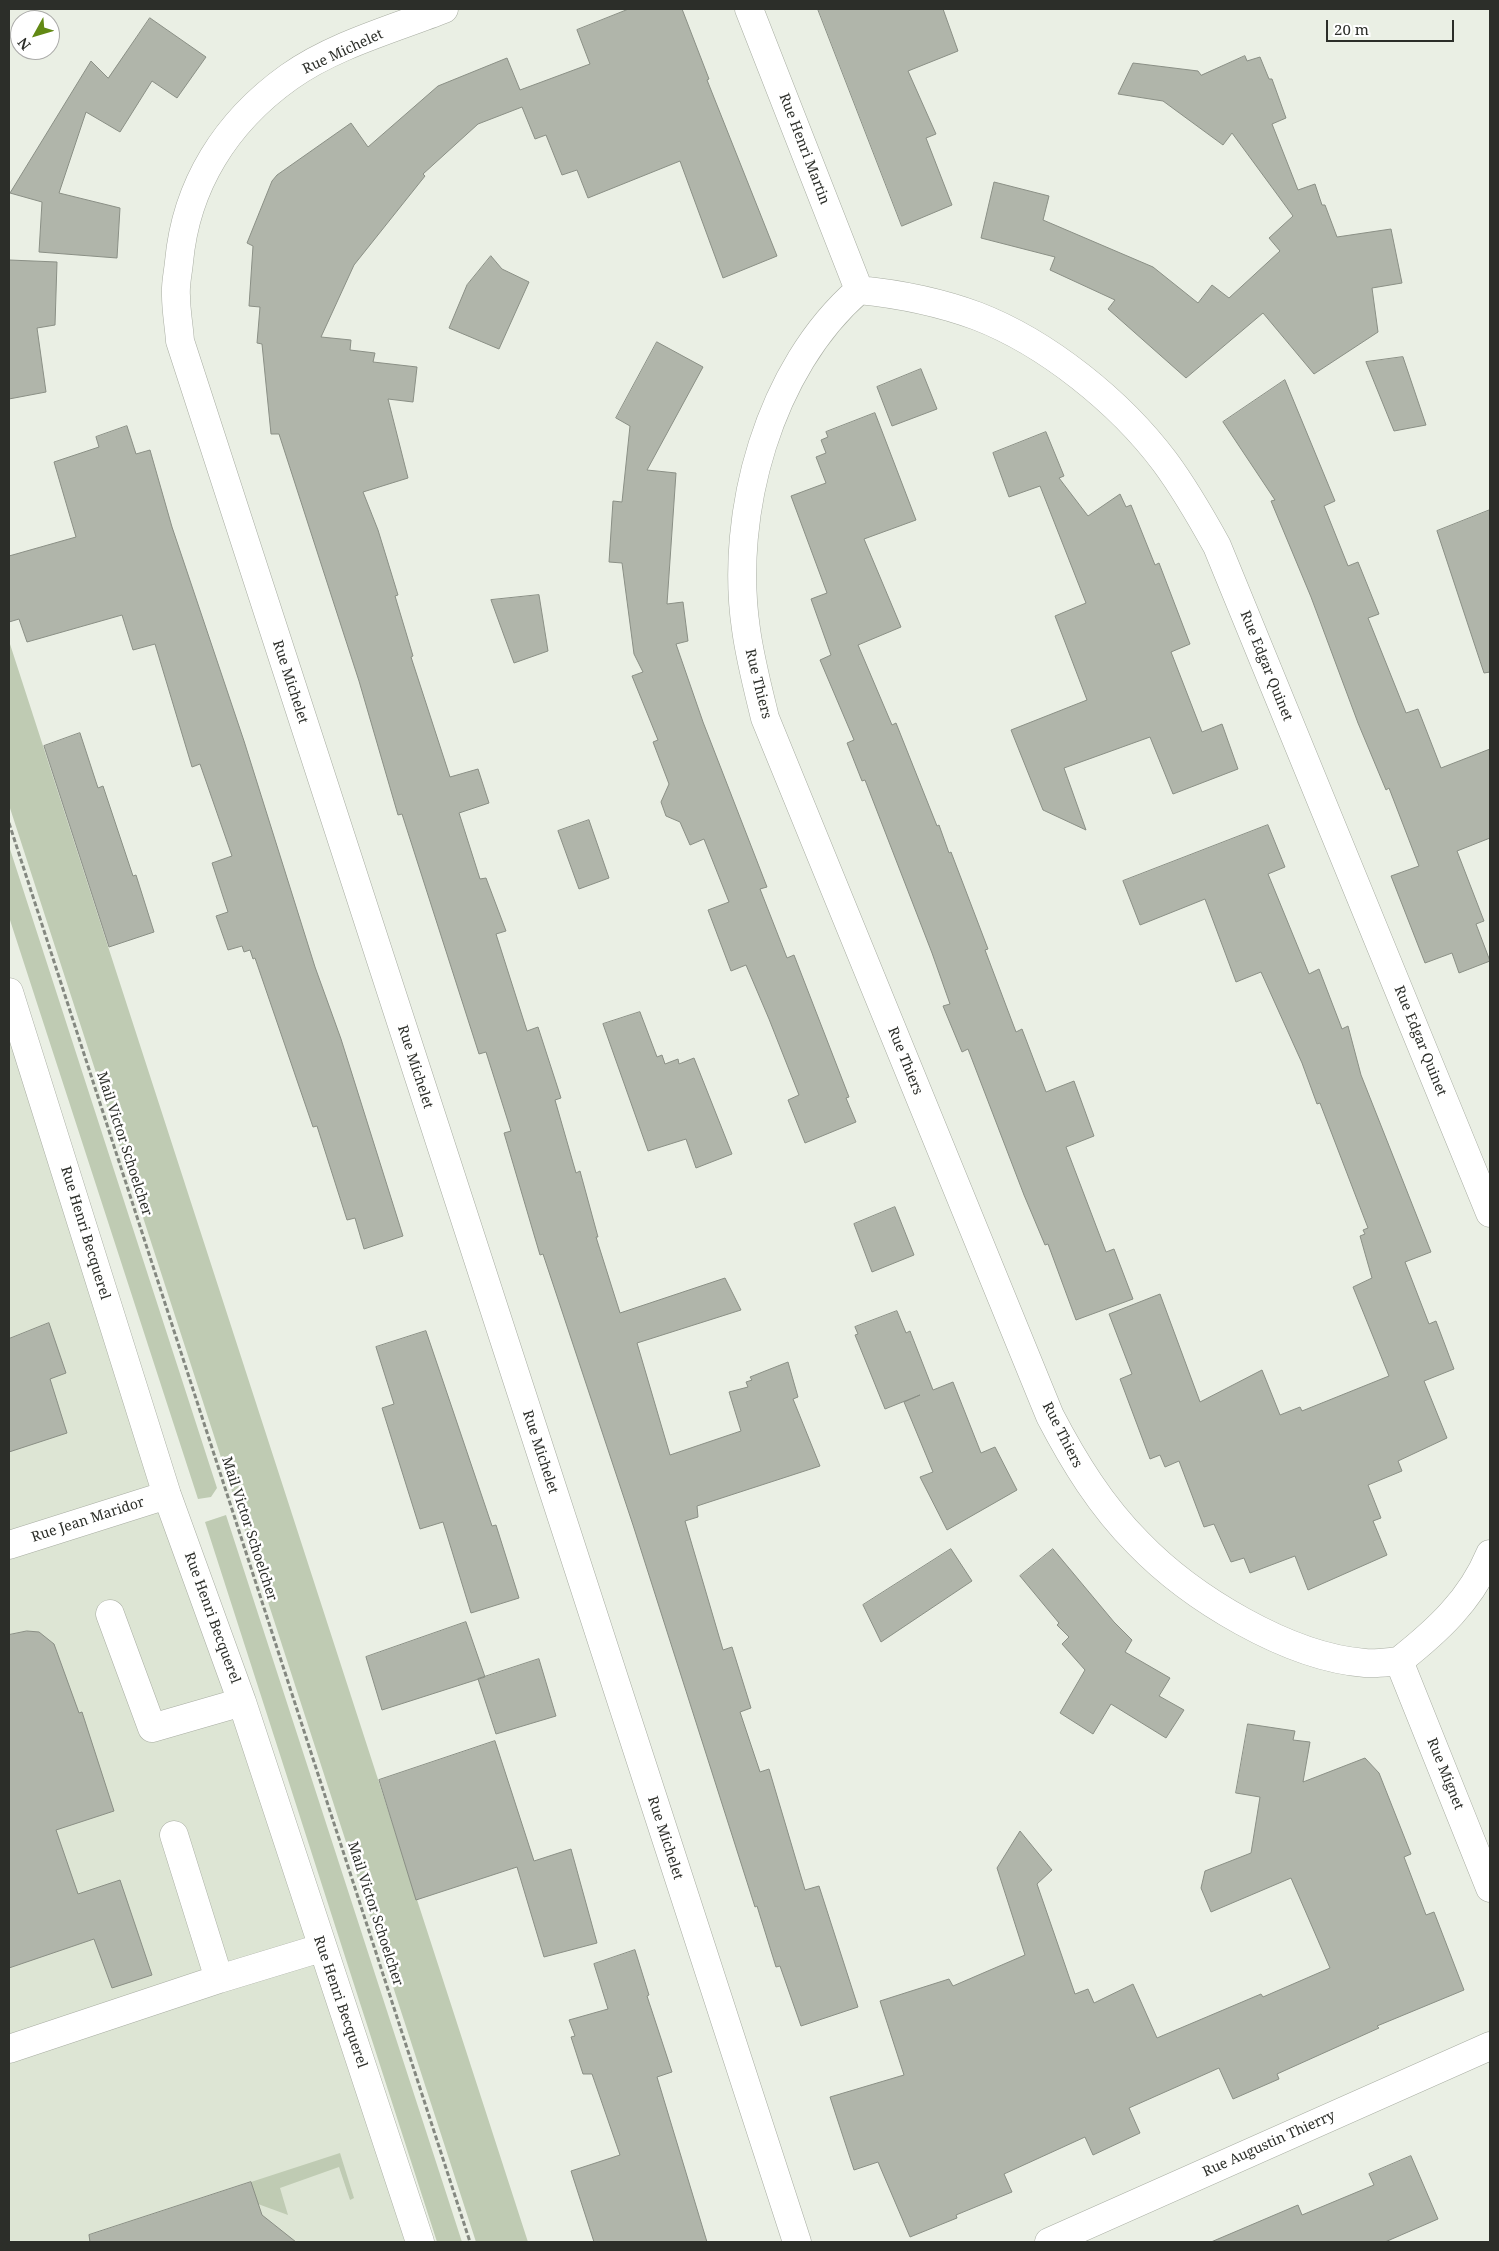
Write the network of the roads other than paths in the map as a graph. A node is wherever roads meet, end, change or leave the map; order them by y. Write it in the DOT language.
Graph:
graph roads {
  1 [pos="444,9"];
  2 [pos="749,9"];
  3 [pos="859,290"];
  4 [pos="9,992"];
  5 [pos="17,1042"];
  6 [pos="1490,1213"];
  7 [pos="166,1495"];
  8 [pos="9,1545"];
  9 [pos="1490,1554"];
  10 [pos="110,1614"];
  11 [pos="1399,1661"];
  12 [pos="242,1702"];
  13 [pos="174,1835"];
  14 [pos="1490,1888"];
  15 [pos="321,1948"];
  16 [pos="219,1979"];
  17 [pos="1490,2046"];
  18 [pos="9,2049"];
  19 [pos="420,2242"];
  20 [pos="797,2242"];
  21 [pos="1048,2242"];
  1 -- 20 [label="street, Rue Michelet"];
  2 -- 3 [label="street, Rue Henri Martin"];
  3 -- 6 [label="street, Rue Edgar Quinet"];
  3 -- 11 [label="street, Rue Thiers"];
  4 -- 5 [label="street, Rue Henri Becquerel"];
  5 -- 7 [label="street, Rue Henri Becquerel"];
  7 -- 8 [label="street, Rue Jean Maridor"];
  7 -- 12 [label="street, Rue Henri Becquerel"];
  9 -- 11 [label="street"];
  10 -- 12 [label="street"];
  11 -- 14 [label="street, Rue Mignet"];
  12 -- 15 [label="street, Rue Henri Becquerel"];
  13 -- 16 [label="street"];
  15 -- 16 [label="street"];
  15 -- 19 [label="street, Rue Henri Becquerel"];
  16 -- 18 [label="street"];
  17 -- 21 [label="street, Rue Augustin Thierry"];
}
